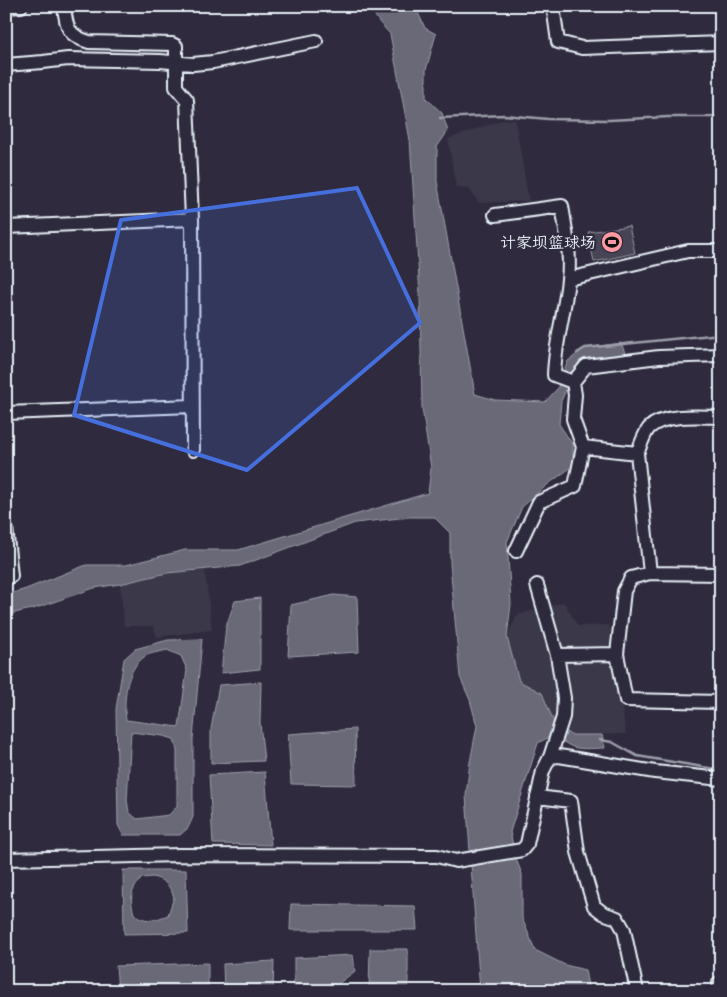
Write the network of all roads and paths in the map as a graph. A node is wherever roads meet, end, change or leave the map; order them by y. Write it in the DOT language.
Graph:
graph roads {
  1 [pos="21,6"];
  2 [pos="64,6"];
  3 [pos="553,6"];
  4 [pos="6,7"];
  5 [pos="316,41"];
  6 [pos="721,43"];
  7 [pos="176,63"];
  8 [pos="6,65"];
  9 [pos="495,215"];
  10 [pos="192,219"];
  11 [pos="6,227"];
  12 [pos="721,251"];
  13 [pos="568,279"];
  14 [pos="721,355"];
  15 [pos="573,382"];
  16 [pos="192,406"];
  17 [pos="6,413"];
  18 [pos="721,417"];
  19 [pos="584,447"];
  20 [pos="193,450"];
  21 [pos="637,453"];
  22 [pos="6,527"];
  23 [pos="516,551"];
  24 [pos="650,573"];
  25 [pos="721,574"];
  26 [pos="11,576"];
  27 [pos="537,585"];
  28 [pos="618,654"];
  29 [pos="556,655"];
  30 [pos="721,702"];
  31 [pos="550,757"];
  32 [pos="721,779"];
  33 [pos="537,797"];
  34 [pos="6,859"];
  35 [pos="637,991"];
  1 -- 4 [label="street"];
  2 -- 7 [label="street"];
  3 -- 6 [label="street"];
  5 -- 7 [label="street"];
  7 -- 8 [label="street"];
  7 -- 10 [label="street"];
  9 -- 13 [label="street"];
  10 -- 11 [label="street"];
  10 -- 16 [label="street"];
  12 -- 13 [label="street"];
  13 -- 15 [label="street"];
  14 -- 15 [label="street"];
  15 -- 19 [label="street"];
  16 -- 17 [label="street"];
  16 -- 20 [label="street"];
  18 -- 21 [label="street"];
  19 -- 21 [label="street"];
  19 -- 23 [label="street"];
  21 -- 24 [label="street"];
  22 -- 26 [label="street"];
  24 -- 25 [label="street"];
  24 -- 28 [label="street"];
  27 -- 29 [label="street"];
  28 -- 29 [label="street"];
  28 -- 30 [label="street"];
  29 -- 31 [label="street"];
  31 -- 32 [label="street"];
  31 -- 33 [label="street"];
  33 -- 34 [label="street"];
  33 -- 35 [label="street"];
}
